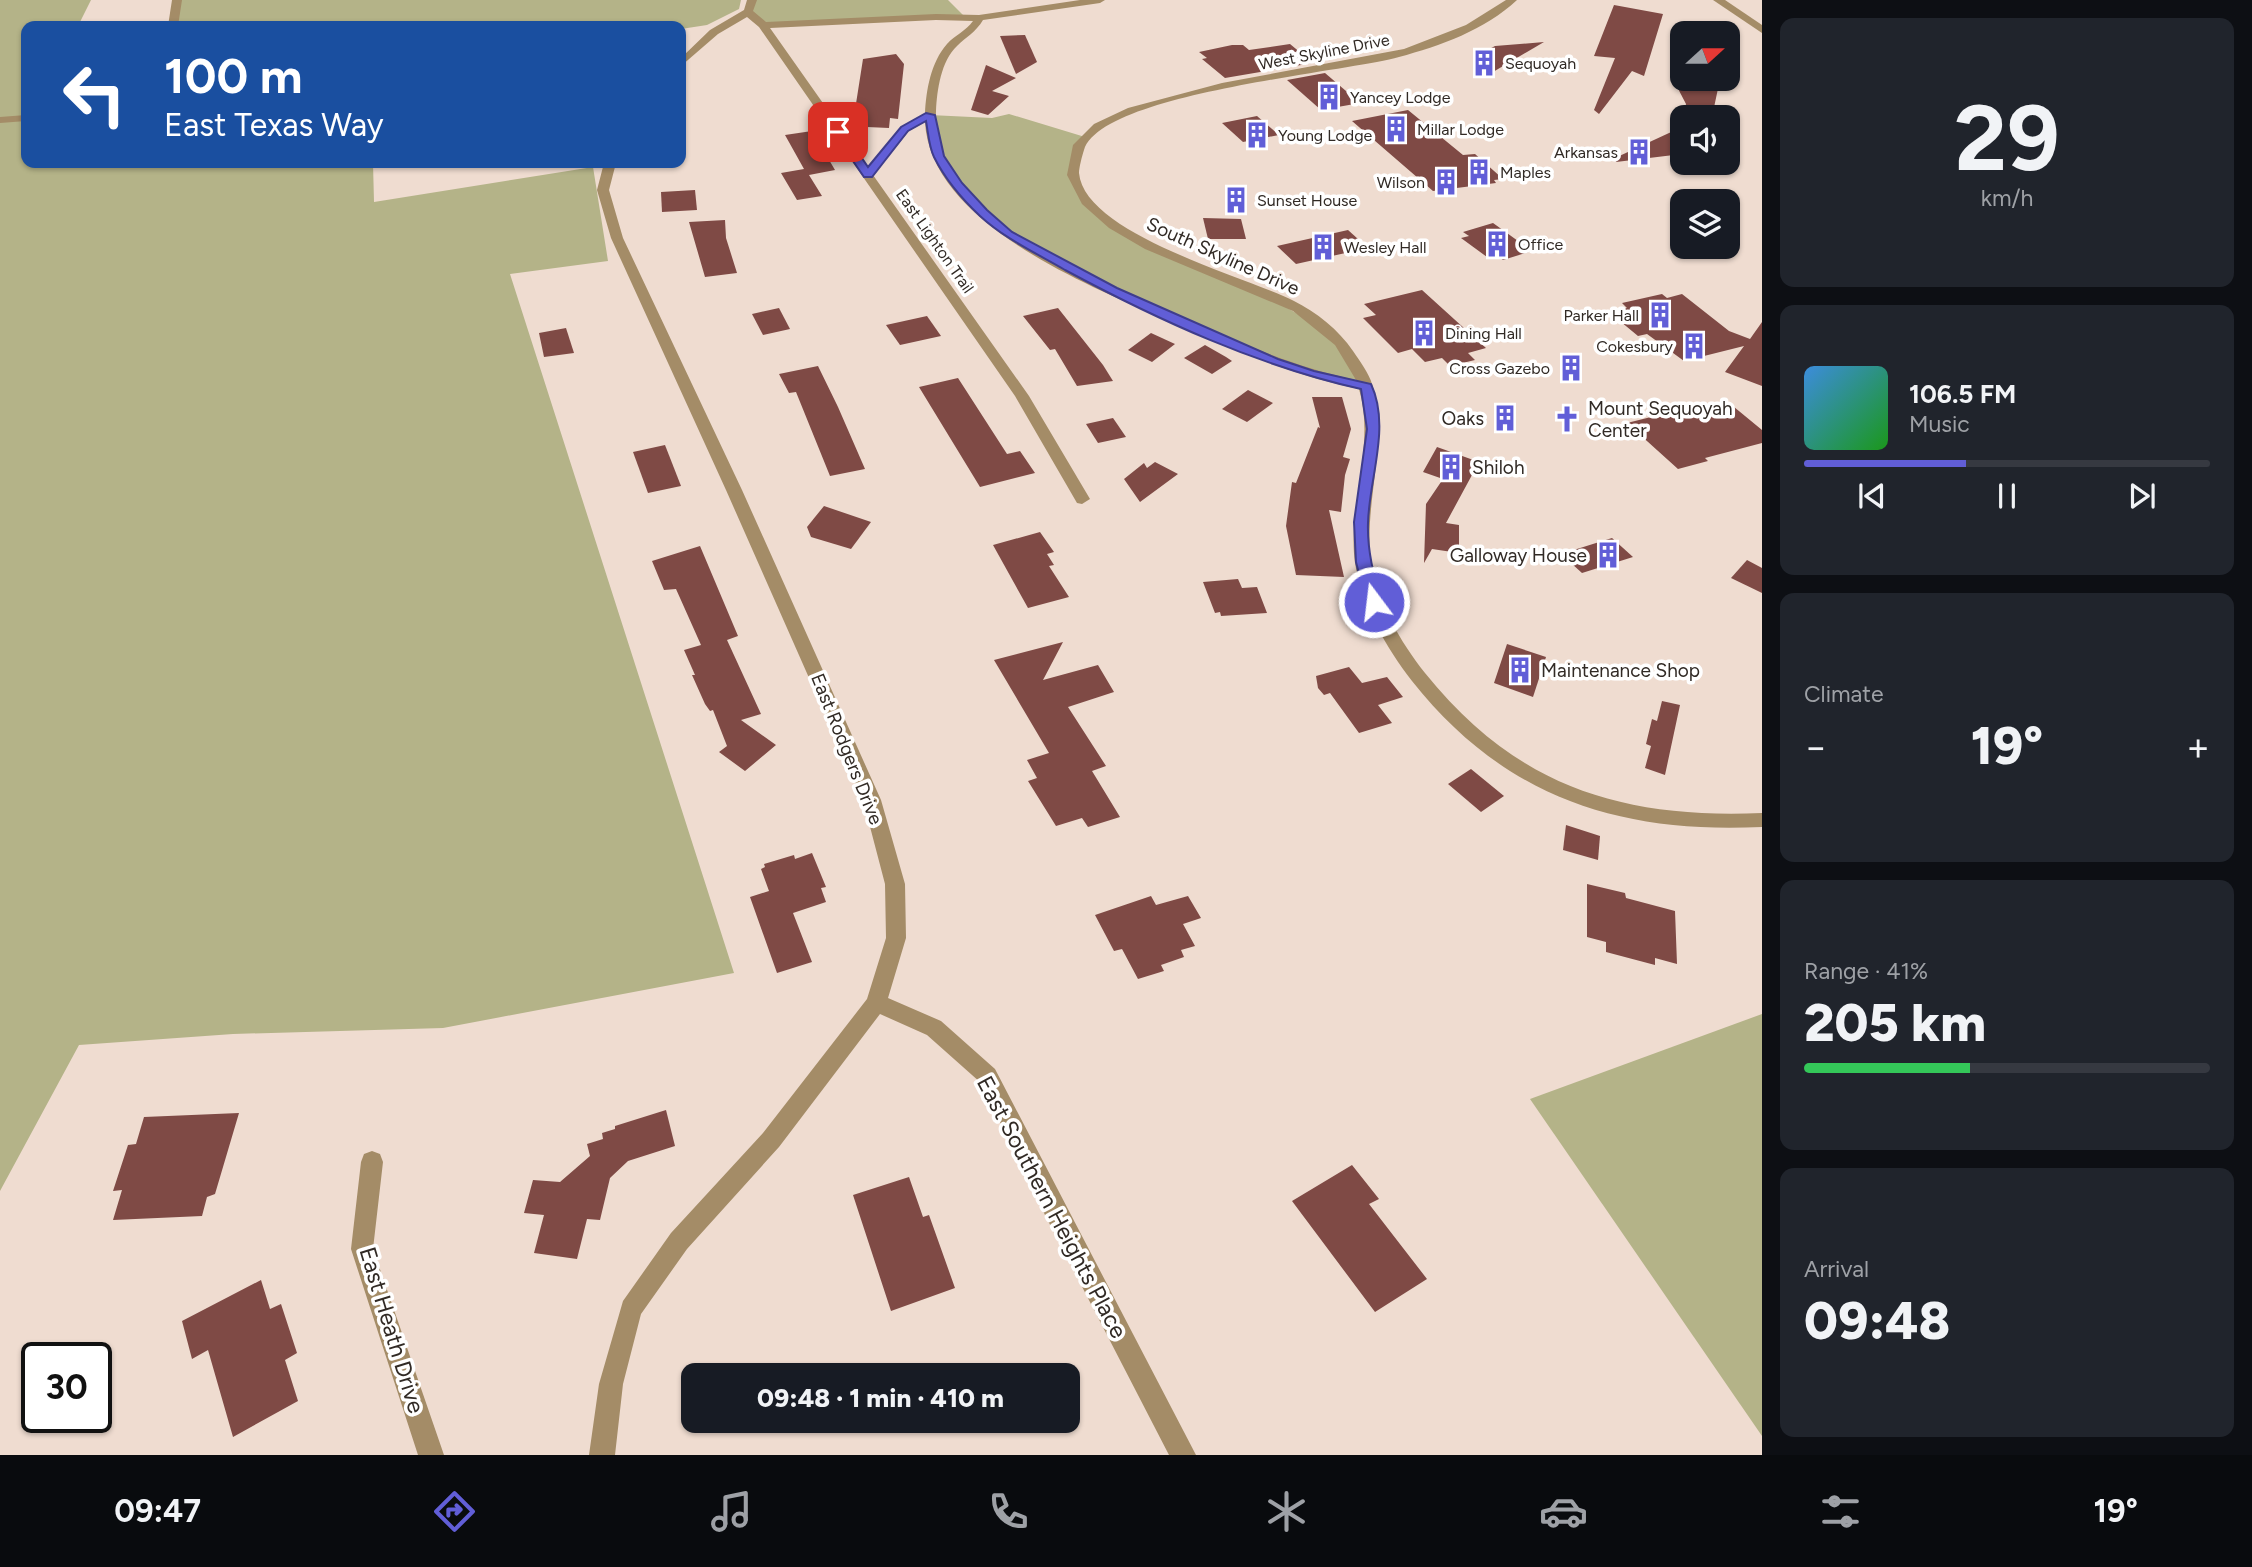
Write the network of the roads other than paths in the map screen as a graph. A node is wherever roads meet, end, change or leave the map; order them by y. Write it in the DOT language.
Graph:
graph roads {
  1 [pos="177,0"];
  2 [pos="1100,0"];
  3 [pos="1512,0"];
  4 [pos="1718,0"];
  5 [pos="750,6"];
  6 [pos="979,18"];
  7 [pos="174,21"];
  8 [pos="763,25"];
  9 [pos="1762,30"];
  10 [pos="686,58"];
  11 [pos="1131,109"];
  12 [pos="930,115"];
  13 [pos="21,118"];
  14 [pos="0,120"];
  15 [pos="609,168"];
  16 [pos="868,174"];
  17 [pos="1367,387"];
  18 [pos="1082,499"];
  19 [pos="1762,820"];
  20 [pos="876,1003"];
  21 [pos="372,1162"];
  22 [pos="431,1455"];
  23 [pos="602,1455"];
  24 [pos="1183,1455"];
  1 -- 7 [label="street"];
  2 -- 6 [label="street"];
  3 -- 11 [label="street, West Skyline Drive"];
  4 -- 9 [label="street"];
  5 -- 8 [label="street, East Lighton Trail"];
  5 -- 10 [label="street"];
  6 -- 8 [label="street"];
  6 -- 12 [label="street"];
  8 -- 16 [label="street, East Lighton Trail"];
  11 -- 17 [label="street, South Skyline Drive"];
  12 -- 16 [label="street"];
  12 -- 17 [label="street"];
  13 -- 14 [label="street"];
  15 -- 20 [label="street, East Rodgers Drive"];
  16 -- 18 [label="street, East Lighton Trail"];
  17 -- 19 [label="street, South Skyline Drive"];
  20 -- 23 [label="street, East Rodgers Drive"];
  20 -- 24 [label="street, East Southern Heights Place"];
  21 -- 22 [label="street, East Heath Drive"];
}
